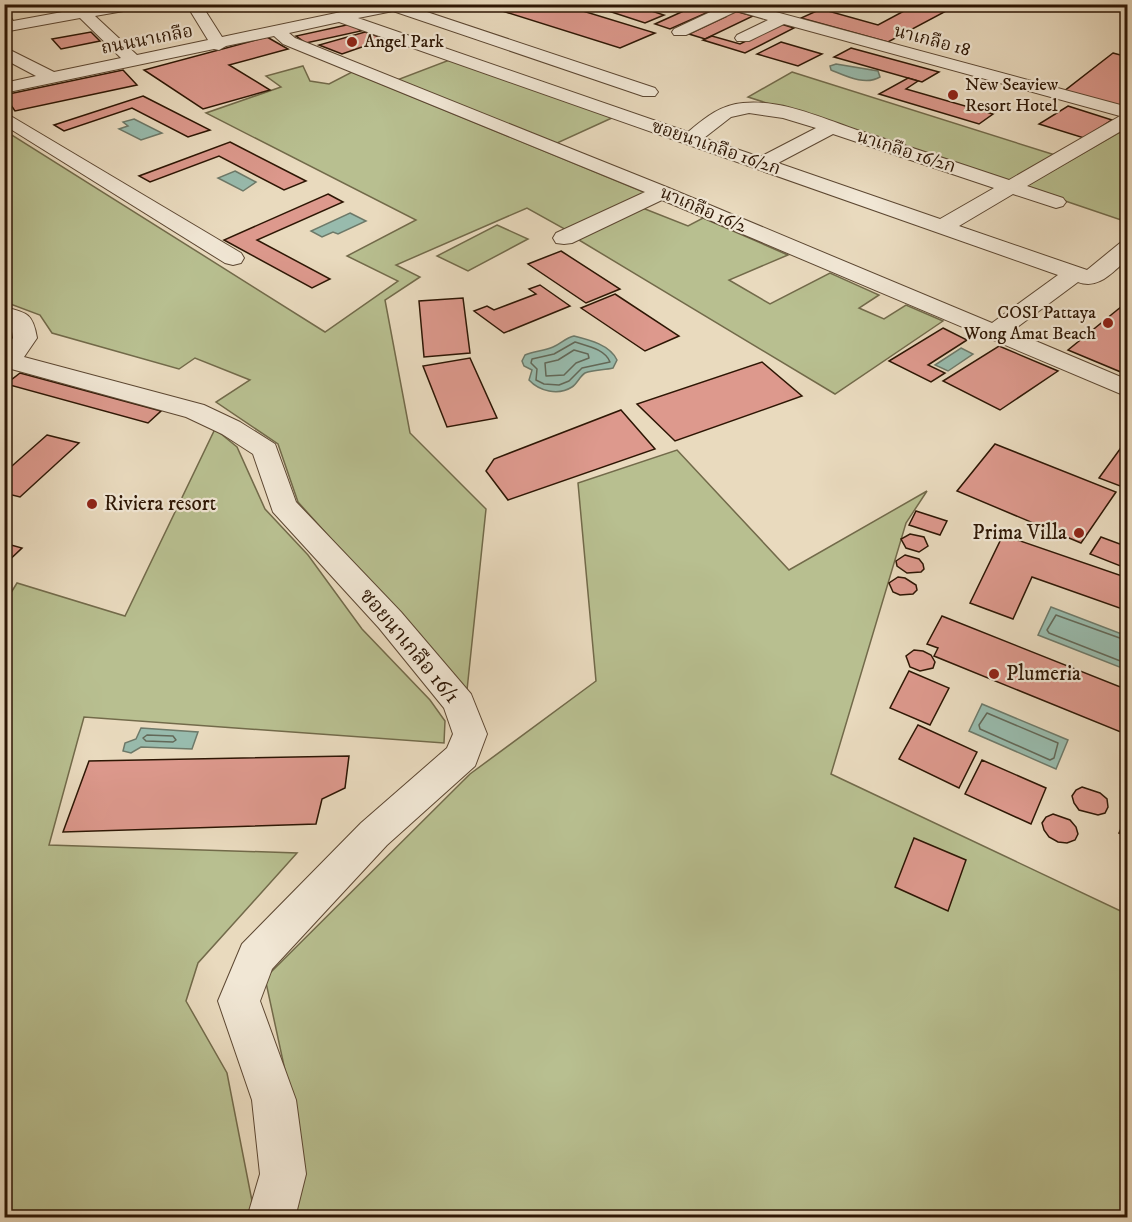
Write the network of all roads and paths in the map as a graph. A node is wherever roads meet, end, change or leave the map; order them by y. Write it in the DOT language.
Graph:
graph roads {
  1 [pos="135,4"];
  2 [pos="193,4"];
  3 [pos="327,4"];
  4 [pos="399,5"];
  5 [pos="730,5"];
  6 [pos="76,11"];
  7 [pos="341,18"];
  8 [pos="4,19"];
  9 [pos="781,20"];
  10 [pos="279,32"];
  11 [pos="680,32"];
  12 [pos="743,38"];
  13 [pos="219,45"];
  14 [pos="4,52"];
  15 [pos="135,62"];
  16 [pos="52,78"];
  17 [pos="4,88"];
  18 [pos="649,92"];
  19 [pos="1128,113"];
  20 [pos="4,117"];
  21 [pos="1128,120"];
  22 [pos="832,127"];
  23 [pos="691,139"];
  24 [pos="762,164"];
  25 [pos="1012,187"];
  26 [pos="662,192"];
  27 [pos="1056,202"];
  28 [pos="942,227"];
  29 [pos="564,238"];
  30 [pos="1128,248"];
  31 [pos="233,258"];
  32 [pos="1082,277"];
  33 [pos="4,314"];
  34 [pos="994,333"];
  35 [pos="7,365"];
  36 [pos="1128,389"];
  37 [pos="271,1218"];
  1 -- 6 [label="street"];
  2 -- 13 [label="street"];
  3 -- 7 [label="street"];
  4 -- 7 [label="street, ถนนนาเกลือ"];
  4 -- 18 [label="street"];
  5 -- 9 [label="street, นาเกลือ 18"];
  5 -- 11 [label="street"];
  6 -- 8 [label="street"];
  6 -- 15 [label="street"];
  7 -- 10 [label="street, ถนนนาเกลือ"];
  7 -- 23 [label="street, ซอยนาเกลือ 16/2ก"];
  9 -- 12 [label="street"];
  9 -- 19 [label="street, นาเกลือ 18"];
  10 -- 13 [label="street, ถนนนาเกลือ"];
  10 -- 26 [label="street, นาเกลือ 16/2"];
  13 -- 15 [label="street, ถนนนาเกลือ"];
  14 -- 16 [label="street"];
  15 -- 16 [label="street, ถนนนาเกลือ"];
  16 -- 17 [label="street, ถนนนาเกลือ"];
  20 -- 31 [label="street"];
  21 -- 25 [label="street"];
  22 -- 23 [label="street"];
  22 -- 24 [label="street, นาเกลือ 16/2ก"];
  22 -- 25 [label="street, นาเกลือ 16/2ก"];
  23 -- 24 [label="street, ซอยนาเกลือ 16/2ก"];
  24 -- 28 [label="street, ซอยนาเกลือ 16/2ก"];
  25 -- 27 [label="street, นาเกลือ 16/2ก"];
  25 -- 28 [label="street"];
  26 -- 29 [label="street"];
  26 -- 34 [label="street, นาเกลือ 16/2"];
  28 -- 32 [label="street, ซอยนาเกลือ 16/2ก"];
  30 -- 32 [label="street"];
  32 -- 34 [label="street"];
  33 -- 35 [label="street, ซอยนาเกลือ 16/1"];
  34 -- 36 [label="street, นาเกลือ 16/2"];
  35 -- 37 [label="street, ซอยนาเกลือ 16/1"];
}
